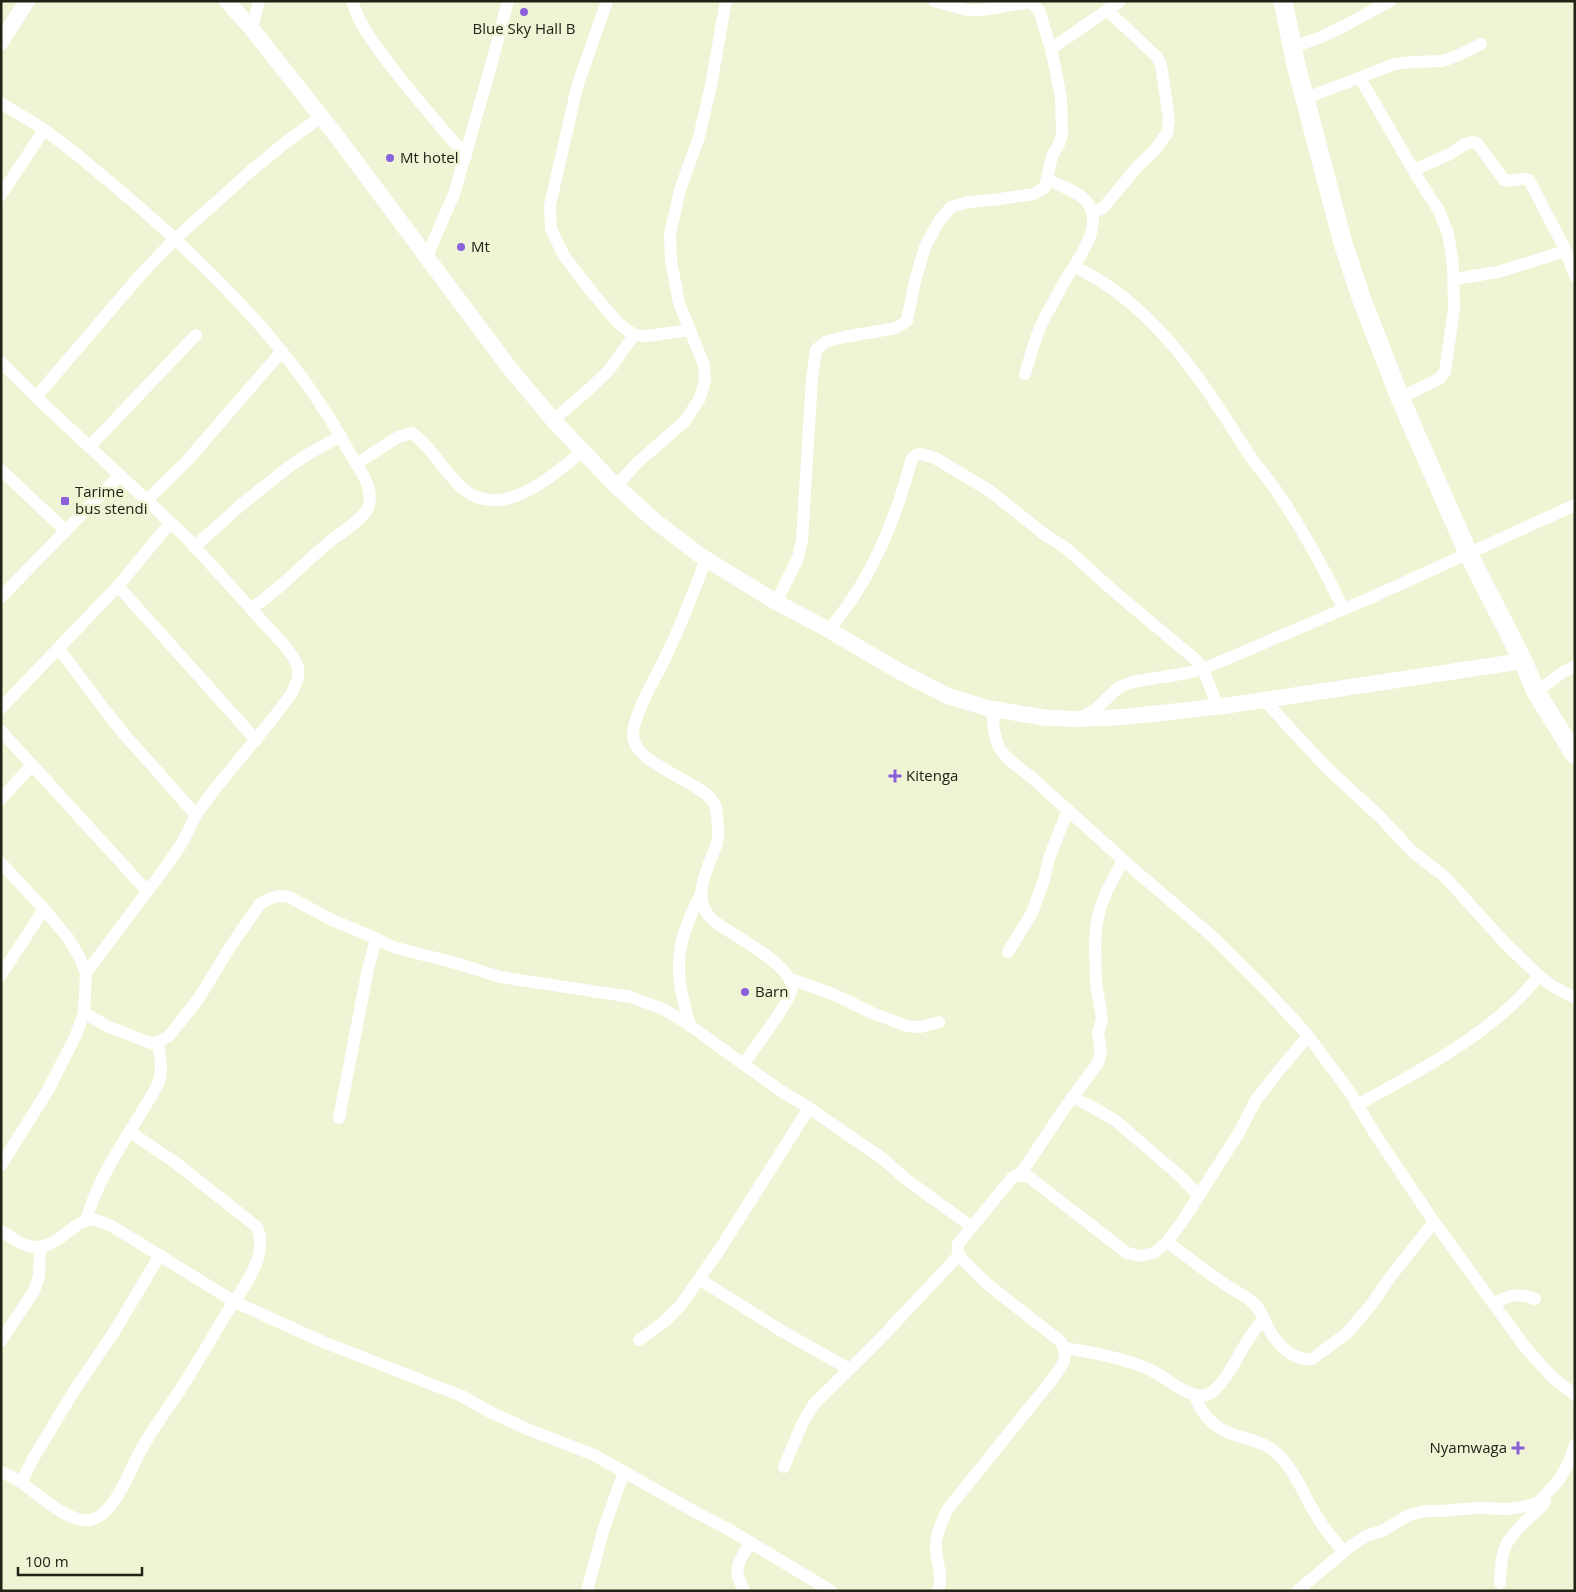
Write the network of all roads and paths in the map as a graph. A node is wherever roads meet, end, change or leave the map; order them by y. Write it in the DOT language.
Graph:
graph roads {
  1 [pos="27,1"];
  2 [pos="227,1"];
  3 [pos="259,1"];
  4 [pos="352,1"];
  5 [pos="508,1"];
  6 [pos="606,1"];
  7 [pos="726,1"];
  8 [pos="934,1"];
  9 [pos="1120,1"];
  10 [pos="1283,1"];
  11 [pos="1390,1"];
  12 [pos="1107,10"];
  13 [pos="252,28"];
  14 [pos="1,42"];
  15 [pos="1481,44"];
  16 [pos="1292,47"];
  17 [pos="1051,49"];
  18 [pos="1360,78"];
  19 [pos="1306,98"];
  20 [pos="1,103"];
  21 [pos="322,117"];
  22 [pos="44,130"];
  23 [pos="466,156"];
  24 [pos="1414,170"];
  25 [pos="1047,179"];
  26 [pos="1,194"];
  27 [pos="1092,213"];
  28 [pos="175,239"];
  29 [pos="1569,254"];
  30 [pos="427,256"];
  31 [pos="1075,267"];
  32 [pos="1575,276"];
  33 [pos="1454,279"];
  34 [pos="690,330"];
  35 [pos="196,334"];
  36 [pos="634,335"];
  37 [pos="282,351"];
  38 [pos="1,362"];
  39 [pos="1025,374"];
  40 [pos="36,398"];
  41 [pos="1400,398"];
  42 [pos="553,420"];
  43 [pos="341,436"];
  44 [pos="89,447"];
  45 [pos="582,452"];
  46 [pos="356,464"];
  47 [pos="1,470"];
  48 [pos="119,476"];
  49 [pos="616,486"];
  50 [pos="146,501"];
  51 [pos="1575,505"];
  52 [pos="170,523"];
  53 [pos="66,531"];
  54 [pos="194,546"];
  55 [pos="1468,553"];
  56 [pos="706,559"];
  57 [pos="118,586"];
  58 [pos="1,597"];
  59 [pos="776,602"];
  60 [pos="1343,608"];
  61 [pos="251,610"];
  62 [pos="829,630"];
  63 [pos="59,649"];
  64 [pos="1523,662"];
  65 [pos="1575,666"];
  66 [pos="1203,669"];
  67 [pos="1536,692"];
  68 [pos="1264,700"];
  69 [pos="1218,707"];
  70 [pos="1,708"];
  71 [pos="993,709"];
  72 [pos="1077,719"];
  73 [pos="1,731"];
  74 [pos="256,740"];
  75 [pos="1575,755"];
  76 [pos="32,765"];
  77 [pos="1,799"];
  78 [pos="1068,810"];
  79 [pos="196,815"];
  80 [pos="1123,860"];
  81 [pos="1,864"];
  82 [pos="147,891"];
  83 [pos="702,891"];
  84 [pos="44,909"];
  85 [pos="376,939"];
  86 [pos="1008,952"];
  87 [pos="86,973"];
  88 [pos="1,974"];
  89 [pos="1539,976"];
  90 [pos="790,979"];
  91 [pos="1575,998"];
  92 [pos="84,1013"];
  93 [pos="939,1022"];
  94 [pos="690,1026"];
  95 [pos="1308,1036"];
  96 [pos="158,1042"];
  97 [pos="743,1064"];
  98 [pos="1072,1097"];
  99 [pos="1357,1105"];
  100 [pos="809,1108"];
  101 [pos="338,1118"];
  102 [pos="130,1132"];
  103 [pos="1,1165"];
  104 [pos="1020,1175"];
  105 [pos="1199,1196"];
  106 [pos="86,1221"];
  107 [pos="1434,1222"];
  108 [pos="972,1227"];
  109 [pos="1,1231"];
  110 [pos="1167,1242"];
  111 [pos="40,1246"];
  112 [pos="959,1254"];
  113 [pos="160,1255"];
  114 [pos="699,1279"];
  115 [pos="1535,1299"];
  116 [pos="235,1302"];
  117 [pos="1494,1304"];
  118 [pos="1264,1319"];
  119 [pos="640,1340"];
  120 [pos="1,1341"];
  121 [pos="1064,1348"];
  122 [pos="849,1369"];
  123 [pos="1195,1395"];
  124 [pos="1575,1395"];
  125 [pos="1575,1445"];
  126 [pos="784,1467"];
  127 [pos="1,1472"];
  128 [pos="624,1472"];
  129 [pos="21,1482"];
  130 [pos="1547,1494"];
  131 [pos="751,1542"];
  132 [pos="1344,1552"];
  133 [pos="1500,1583"];
  134 [pos="587,1591"];
  135 [pos="744,1591"];
  136 [pos="831,1591"];
  137 [pos="938,1591"];
  138 [pos="1296,1591"];
  1 -- 14 [label="main road"];
  2 -- 13 [label="main road"];
  3 -- 13 [label="street"];
  4 -- 23 [label="street"];
  5 -- 23 [label="street"];
  6 -- 36 [label="street"];
  7 -- 34 [label="street"];
  8 -- 17 [label="street"];
  9 -- 12 [label="street"];
  10 -- 16 [label="highway"];
  11 -- 16 [label="street"];
  12 -- 17 [label="street"];
  12 -- 27 [label="street"];
  13 -- 21 [label="main road"];
  15 -- 18 [label="street"];
  16 -- 19 [label="highway"];
  17 -- 25 [label="street"];
  18 -- 19 [label="street"];
  18 -- 24 [label="street"];
  19 -- 41 [label="highway"];
  20 -- 22 [label="street"];
  21 -- 28 [label="street"];
  21 -- 30 [label="main road"];
  22 -- 26 [label="street"];
  22 -- 28 [label="street"];
  23 -- 30 [label="street"];
  24 -- 29 [label="street"];
  24 -- 33 [label="street"];
  25 -- 27 [label="street"];
  25 -- 59 [label="street"];
  27 -- 31 [label="street"];
  28 -- 37 [label="street"];
  28 -- 40 [label="street"];
  29 -- 32 [label="street"];
  29 -- 33 [label="street"];
  30 -- 42 [label="main road"];
  31 -- 39 [label="street"];
  31 -- 60 [label="street"];
  33 -- 41 [label="street"];
  34 -- 36 [label="street"];
  34 -- 49 [label="street"];
  35 -- 44 [label="street"];
  36 -- 42 [label="street"];
  37 -- 43 [label="street"];
  37 -- 50 [label="street"];
  38 -- 40 [label="street"];
  40 -- 44 [label="street"];
  41 -- 55 [label="highway"];
  42 -- 45 [label="main road"];
  43 -- 46 [label="street"];
  43 -- 54 [label="street"];
  44 -- 48 [label="street"];
  45 -- 46 [label="street"];
  45 -- 49 [label="main road"];
  46 -- 61 [label="street"];
  47 -- 53 [label="street"];
  48 -- 50 [label="street"];
  48 -- 53 [label="street"];
  49 -- 56 [label="main road"];
  50 -- 52 [label="street"];
  51 -- 55 [label="street"];
  52 -- 54 [label="street"];
  52 -- 57 [label="street"];
  53 -- 58 [label="street"];
  54 -- 61 [label="street"];
  55 -- 60 [label="street"];
  55 -- 64 [label="highway"];
  56 -- 59 [label="main road"];
  56 -- 83 [label="street"];
  57 -- 63 [label="street"];
  57 -- 74 [label="street"];
  59 -- 62 [label="main road"];
  60 -- 66 [label="street"];
  61 -- 74 [label="street"];
  62 -- 66 [label="street"];
  62 -- 71 [label="main road"];
  63 -- 70 [label="street"];
  63 -- 79 [label="street"];
  64 -- 67 [label="highway"];
  64 -- 68 [label="main road"];
  65 -- 67 [label="street"];
  66 -- 69 [label="street"];
  66 -- 72 [label="street"];
  67 -- 75 [label="highway"];
  68 -- 69 [label="main road"];
  68 -- 89 [label="street"];
  69 -- 72 [label="main road"];
  71 -- 72 [label="main road"];
  71 -- 78 [label="street"];
  73 -- 76 [label="street"];
  74 -- 79 [label="street"];
  76 -- 77 [label="street"];
  76 -- 82 [label="street"];
  78 -- 80 [label="street"];
  78 -- 86 [label="street"];
  79 -- 82 [label="street"];
  80 -- 95 [label="street"];
  80 -- 98 [label="street"];
  81 -- 84 [label="street"];
  82 -- 87 [label="street"];
  83 -- 90 [label="street"];
  83 -- 94 [label="street"];
  84 -- 87 [label="street"];
  84 -- 88 [label="street"];
  85 -- 94 [label="street"];
  85 -- 96 [label="street"];
  85 -- 101 [label="street"];
  87 -- 92 [label="street"];
  89 -- 91 [label="street"];
  89 -- 99 [label="street"];
  90 -- 93 [label="street"];
  90 -- 97 [label="street"];
  92 -- 96 [label="street"];
  92 -- 103 [label="street"];
  94 -- 97 [label="street"];
  95 -- 99 [label="street"];
  95 -- 105 [label="street"];
  96 -- 102 [label="street"];
  97 -- 100 [label="street"];
  98 -- 104 [label="street"];
  98 -- 105 [label="street"];
  99 -- 107 [label="street"];
  100 -- 108 [label="street"];
  100 -- 114 [label="street"];
  102 -- 106 [label="street"];
  102 -- 116 [label="street"];
  104 -- 108 [label="street"];
  104 -- 110 [label="street"];
  105 -- 110 [label="street"];
  106 -- 111 [label="street"];
  106 -- 113 [label="street"];
  107 -- 117 [label="street"];
  107 -- 118 [label="street"];
  108 -- 112 [label="street"];
  109 -- 111 [label="street"];
  110 -- 118 [label="street"];
  111 -- 120 [label="street"];
  112 -- 121 [label="street"];
  112 -- 122 [label="street"];
  113 -- 116 [label="street"];
  113 -- 129 [label="street"];
  114 -- 119 [label="street"];
  114 -- 122 [label="street"];
  115 -- 117 [label="street"];
  116 -- 128 [label="street"];
  116 -- 129 [label="street"];
  117 -- 124 [label="street"];
  118 -- 123 [label="street"];
  121 -- 123 [label="street"];
  121 -- 137 [label="street"];
  122 -- 126 [label="street"];
  123 -- 132 [label="street"];
  125 -- 130 [label="street"];
  127 -- 129 [label="street"];
  128 -- 131 [label="street"];
  128 -- 134 [label="street"];
  130 -- 132 [label="street"];
  130 -- 133 [label="street"];
  131 -- 135 [label="street"];
  131 -- 136 [label="street"];
  132 -- 138 [label="street"];
}
